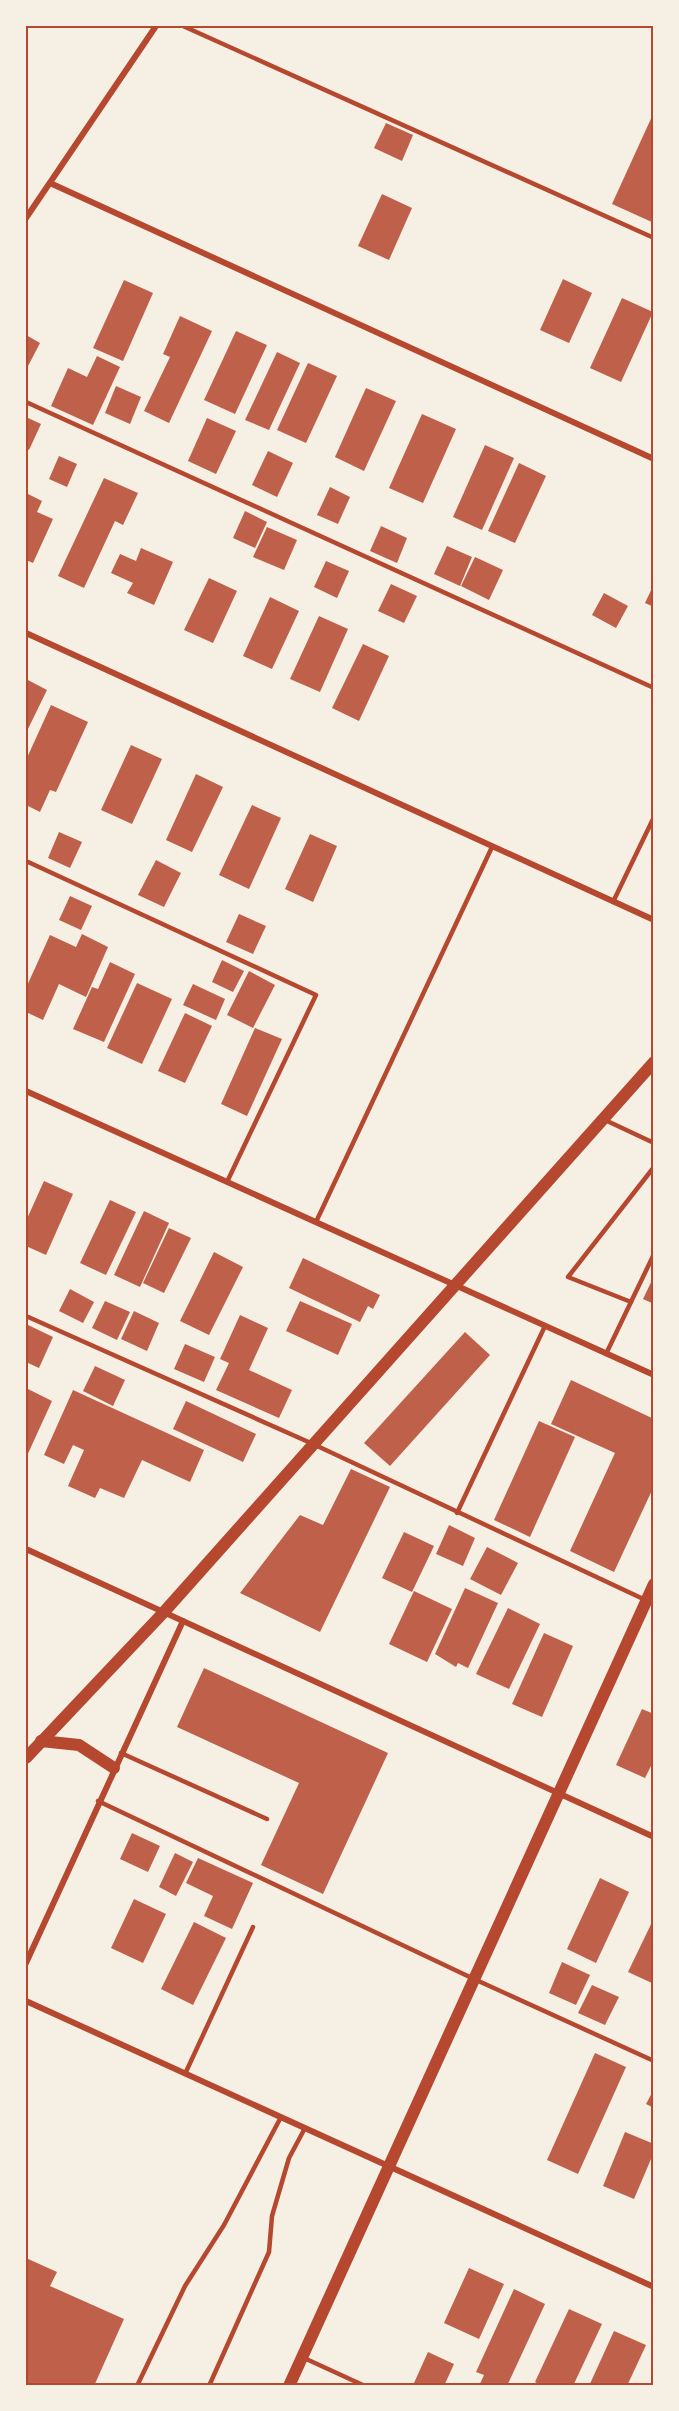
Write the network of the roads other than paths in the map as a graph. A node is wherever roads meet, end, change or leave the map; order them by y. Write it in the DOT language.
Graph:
graph roads {
  1 [pos="156,26"];
  2 [pos="183,26"];
  3 [pos="50,183"];
  4 [pos="26,218"];
  5 [pos="654,238"];
  6 [pos="26,402"];
  7 [pos="654,459"];
  8 [pos="26,633"];
  9 [pos="654,688"];
  10 [pos="654,817"];
  11 [pos="492,847"];
  12 [pos="26,861"];
  13 [pos="613,902"];
  14 [pos="654,920"];
  15 [pos="654,1062"];
  16 [pos="26,1091"];
  17 [pos="603,1119"];
  18 [pos="654,1143"];
  19 [pos="654,1167"];
  20 [pos="226,1182"];
  21 [pos="316,1222"];
  22 [pos="654,1254"];
  23 [pos="453,1284"];
  24 [pos="631,1302"];
  25 [pos="26,1316"];
  26 [pos="545,1326"];
  27 [pos="606,1354"];
  28 [pos="654,1375"];
  29 [pos="313,1444"];
  30 [pos="457,1513"];
  31 [pos="26,1549"];
  32 [pos="654,1584"];
  33 [pos="650,1602"];
  34 [pos="164,1612"];
  35 [pos="183,1621"];
  36 [pos="41,1741"];
  37 [pos="121,1753"];
  38 [pos="26,1758"];
  39 [pos="114,1768"];
  40 [pos="558,1794"];
  41 [pos="98,1801"];
  42 [pos="267,1819"];
  43 [pos="654,1837"];
  44 [pos="253,1928"];
  45 [pos="26,1963"];
  46 [pos="474,1979"];
  47 [pos="26,2001"];
  48 [pos="654,2061"];
  49 [pos="185,2073"];
  50 [pos="281,2117"];
  51 [pos="305,2128"];
  52 [pos="389,2166"];
  53 [pos="654,2287"];
  54 [pos="302,2357"];
  55 [pos="137,2385"];
  56 [pos="209,2385"];
  57 [pos="289,2385"];
  58 [pos="365,2385"];
  1 -- 3 [label="street"];
  2 -- 5 [label="lane"];
  3 -- 4 [label="street"];
  3 -- 7 [label="street"];
  6 -- 9 [label="lane"];
  8 -- 11 [label="street"];
  10 -- 13 [label="lane"];
  11 -- 13 [label="street"];
  11 -- 21 [label="lane"];
  12 -- 20 [label="lane"];
  13 -- 14 [label="street"];
  15 -- 17 [label="main road"];
  16 -- 20 [label="street"];
  17 -- 18 [label="lane"];
  17 -- 23 [label="main road"];
  19 -- 24 [label="lane"];
  20 -- 21 [label="street"];
  21 -- 23 [label="street"];
  22 -- 24 [label="lane"];
  23 -- 26 [label="street"];
  23 -- 29 [label="main road"];
  24 -- 27 [label="lane"];
  25 -- 29 [label="lane"];
  26 -- 27 [label="street"];
  26 -- 30 [label="lane"];
  27 -- 28 [label="street"];
  29 -- 30 [label="lane"];
  29 -- 34 [label="main road"];
  30 -- 33 [label="lane"];
  31 -- 34 [label="street"];
  32 -- 33 [label="main road"];
  33 -- 40 [label="main road"];
  34 -- 35 [label="street"];
  34 -- 36 [label="main road"];
  35 -- 37 [label="street"];
  35 -- 40 [label="street"];
  36 -- 38 [label="main road"];
  36 -- 39 [label="main road"];
  37 -- 39 [label="street"];
  37 -- 42 [label="lane"];
  39 -- 41 [label="street"];
  40 -- 43 [label="street"];
  40 -- 46 [label="main road"];
  41 -- 45 [label="street"];
  41 -- 46 [label="lane"];
  44 -- 49 [label="lane"];
  46 -- 48 [label="lane"];
  46 -- 52 [label="main road"];
  47 -- 49 [label="street"];
  49 -- 50 [label="street"];
  50 -- 51 [label="street"];
  50 -- 55 [label="lane"];
  51 -- 52 [label="street"];
  51 -- 56 [label="lane"];
  52 -- 53 [label="street"];
  52 -- 54 [label="main road"];
  54 -- 57 [label="main road"];
  54 -- 58 [label="lane"];
}
